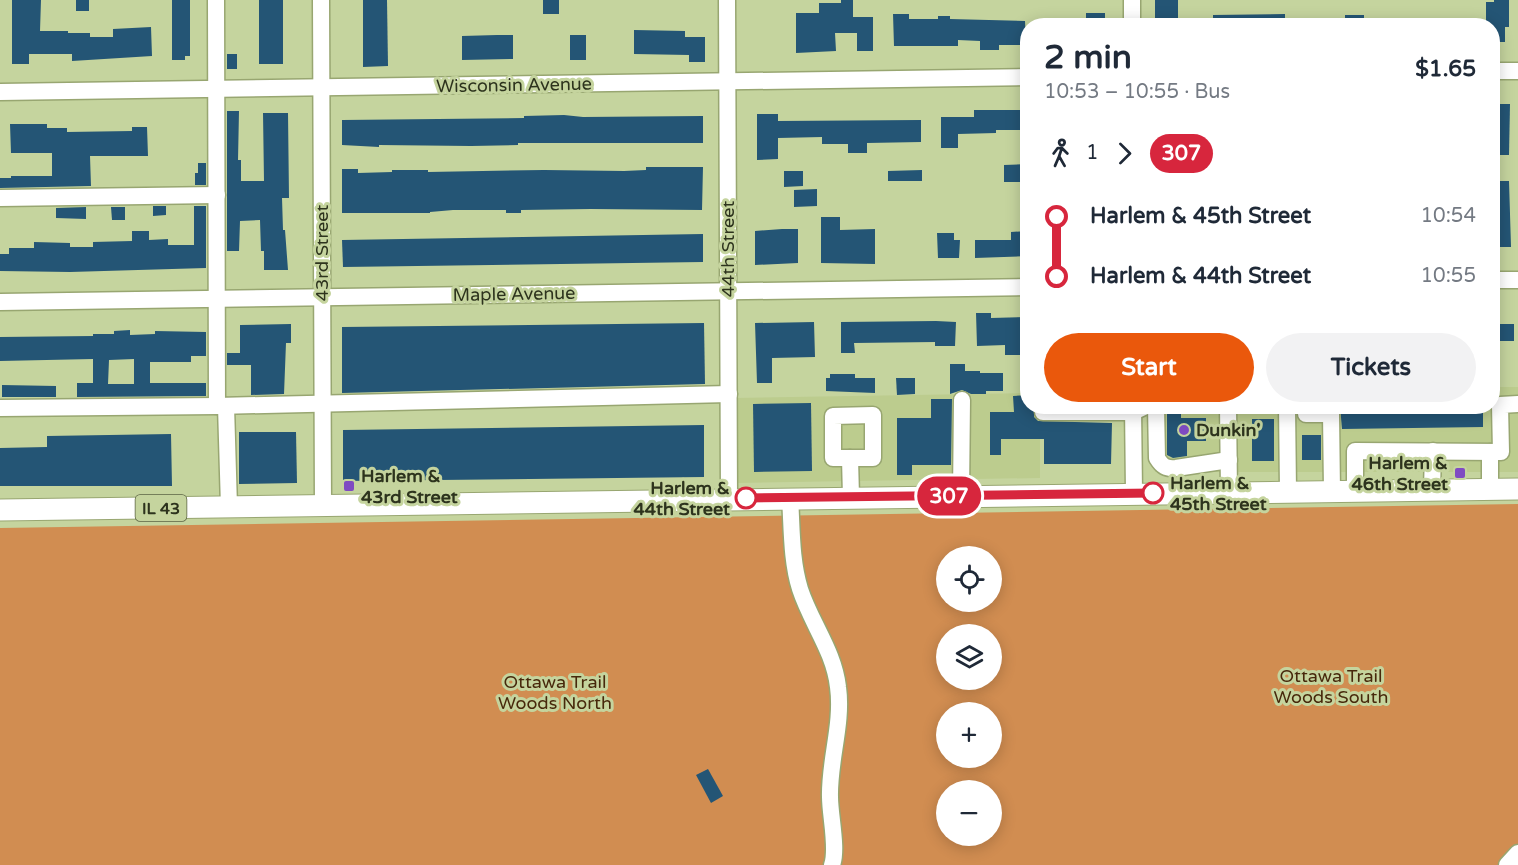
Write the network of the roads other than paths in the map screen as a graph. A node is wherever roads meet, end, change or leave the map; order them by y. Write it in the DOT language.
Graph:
graph roads {
  1 [pos="216,0"];
  2 [pos="321,0"];
  3 [pos="727,0"];
  4 [pos="1132,0"];
  5 [pos="1132,18"];
  6 [pos="1500,71"];
  7 [pos="1518,71"];
  8 [pos="1020,77"];
  9 [pos="728,82"];
  10 [pos="321,88"];
  11 [pos="217,89"];
  12 [pos="0,92"];
  13 [pos="217,195"];
  14 [pos="0,198"];
  15 [pos="1500,280"];
  16 [pos="1518,280"];
  17 [pos="1020,287"];
  18 [pos="728,291"];
  19 [pos="322,297"];
  20 [pos="217,299"];
  21 [pos="0,302"];
  22 [pos="729,394"];
  23 [pos="962,400"];
  24 [pos="322,403"];
  25 [pos="1518,404"];
  26 [pos="222,406"];
  27 [pos="0,408"];
  28 [pos="1138,414"];
  29 [pos="1156,414"];
  30 [pos="1228,414"];
  31 [pos="1287,414"];
  32 [pos="1306,414"];
  33 [pos="1433,451"];
  34 [pos="1490,452"];
  35 [pos="850,458"];
  36 [pos="1229,460"];
  37 [pos="1490,489"];
  38 [pos="1518,489"];
  39 [pos="1432,490"];
  40 [pos="1288,491"];
  41 [pos="1332,491"];
  42 [pos="1355,491"];
  43 [pos="1229,492"];
  44 [pos="1134,493"];
  45 [pos="960,495"];
  46 [pos="850,497"];
  47 [pos="790,498"];
  48 [pos="729,499"];
  49 [pos="322,505"];
  50 [pos="229,507"];
  51 [pos="0,510"];
  52 [pos="1518,853"];
  53 [pos="836,863"];
  54 [pos="1507,865"];
  1 -- 11 [label="street"];
  2 -- 10 [label="street, 43rd Street"];
  3 -- 9 [label="street, 44th Street"];
  4 -- 5 [label="street"];
  6 -- 7 [label="street"];
  8 -- 9 [label="street, Wisconsin Avenue"];
  9 -- 10 [label="street, Wisconsin Avenue"];
  9 -- 18 [label="street, 44th Street"];
  10 -- 11 [label="street, Wisconsin Avenue"];
  10 -- 19 [label="street, 43rd Street"];
  11 -- 12 [label="street, Wisconsin Avenue"];
  11 -- 13 [label="street"];
  13 -- 14 [label="street"];
  13 -- 20 [label="street"];
  15 -- 16 [label="street"];
  17 -- 18 [label="street, Maple Avenue"];
  18 -- 19 [label="street, Maple Avenue"];
  18 -- 22 [label="street, 44th Street"];
  19 -- 20 [label="street, Maple Avenue"];
  19 -- 24 [label="street, 43rd Street"];
  20 -- 21 [label="street, Maple Avenue"];
  20 -- 26 [label="street"];
  22 -- 24 [label="street"];
  22 -- 48 [label="street, 44th Street"];
  23 -- 45 [label="street"];
  24 -- 26 [label="street"];
  24 -- 49 [label="street, 43rd Street"];
  25 -- 34 [label="street"];
  26 -- 27 [label="street"];
  26 -- 50 [label="street"];
  28 -- 44 [label="street"];
  29 -- 36 [label="street"];
  30 -- 36 [label="street"];
  31 -- 40 [label="street"];
  32 -- 41 [label="street"];
  33 -- 34 [label="street"];
  33 -- 39 [label="street"];
  33 -- 42 [label="street"];
  34 -- 37 [label="street"];
  35 -- 46 [label="street"];
  36 -- 43 [label="street"];
  37 -- 38 [label="main road, IL 43"];
  37 -- 39 [label="main road, IL 43"];
  39 -- 42 [label="main road, IL 43"];
  40 -- 41 [label="main road, IL 43"];
  40 -- 43 [label="main road, IL 43"];
  41 -- 42 [label="main road, IL 43"];
  43 -- 44 [label="main road, IL 43"];
  44 -- 45 [label="main road, IL 43"];
  45 -- 46 [label="main road, IL 43"];
  46 -- 47 [label="main road, IL 43"];
  47 -- 48 [label="main road, IL 43"];
  47 -- 53 [label="street"];
  48 -- 49 [label="main road, IL 43"];
  49 -- 50 [label="main road, IL 43"];
  50 -- 51 [label="main road, IL 43"];
  52 -- 54 [label="street"];
}
